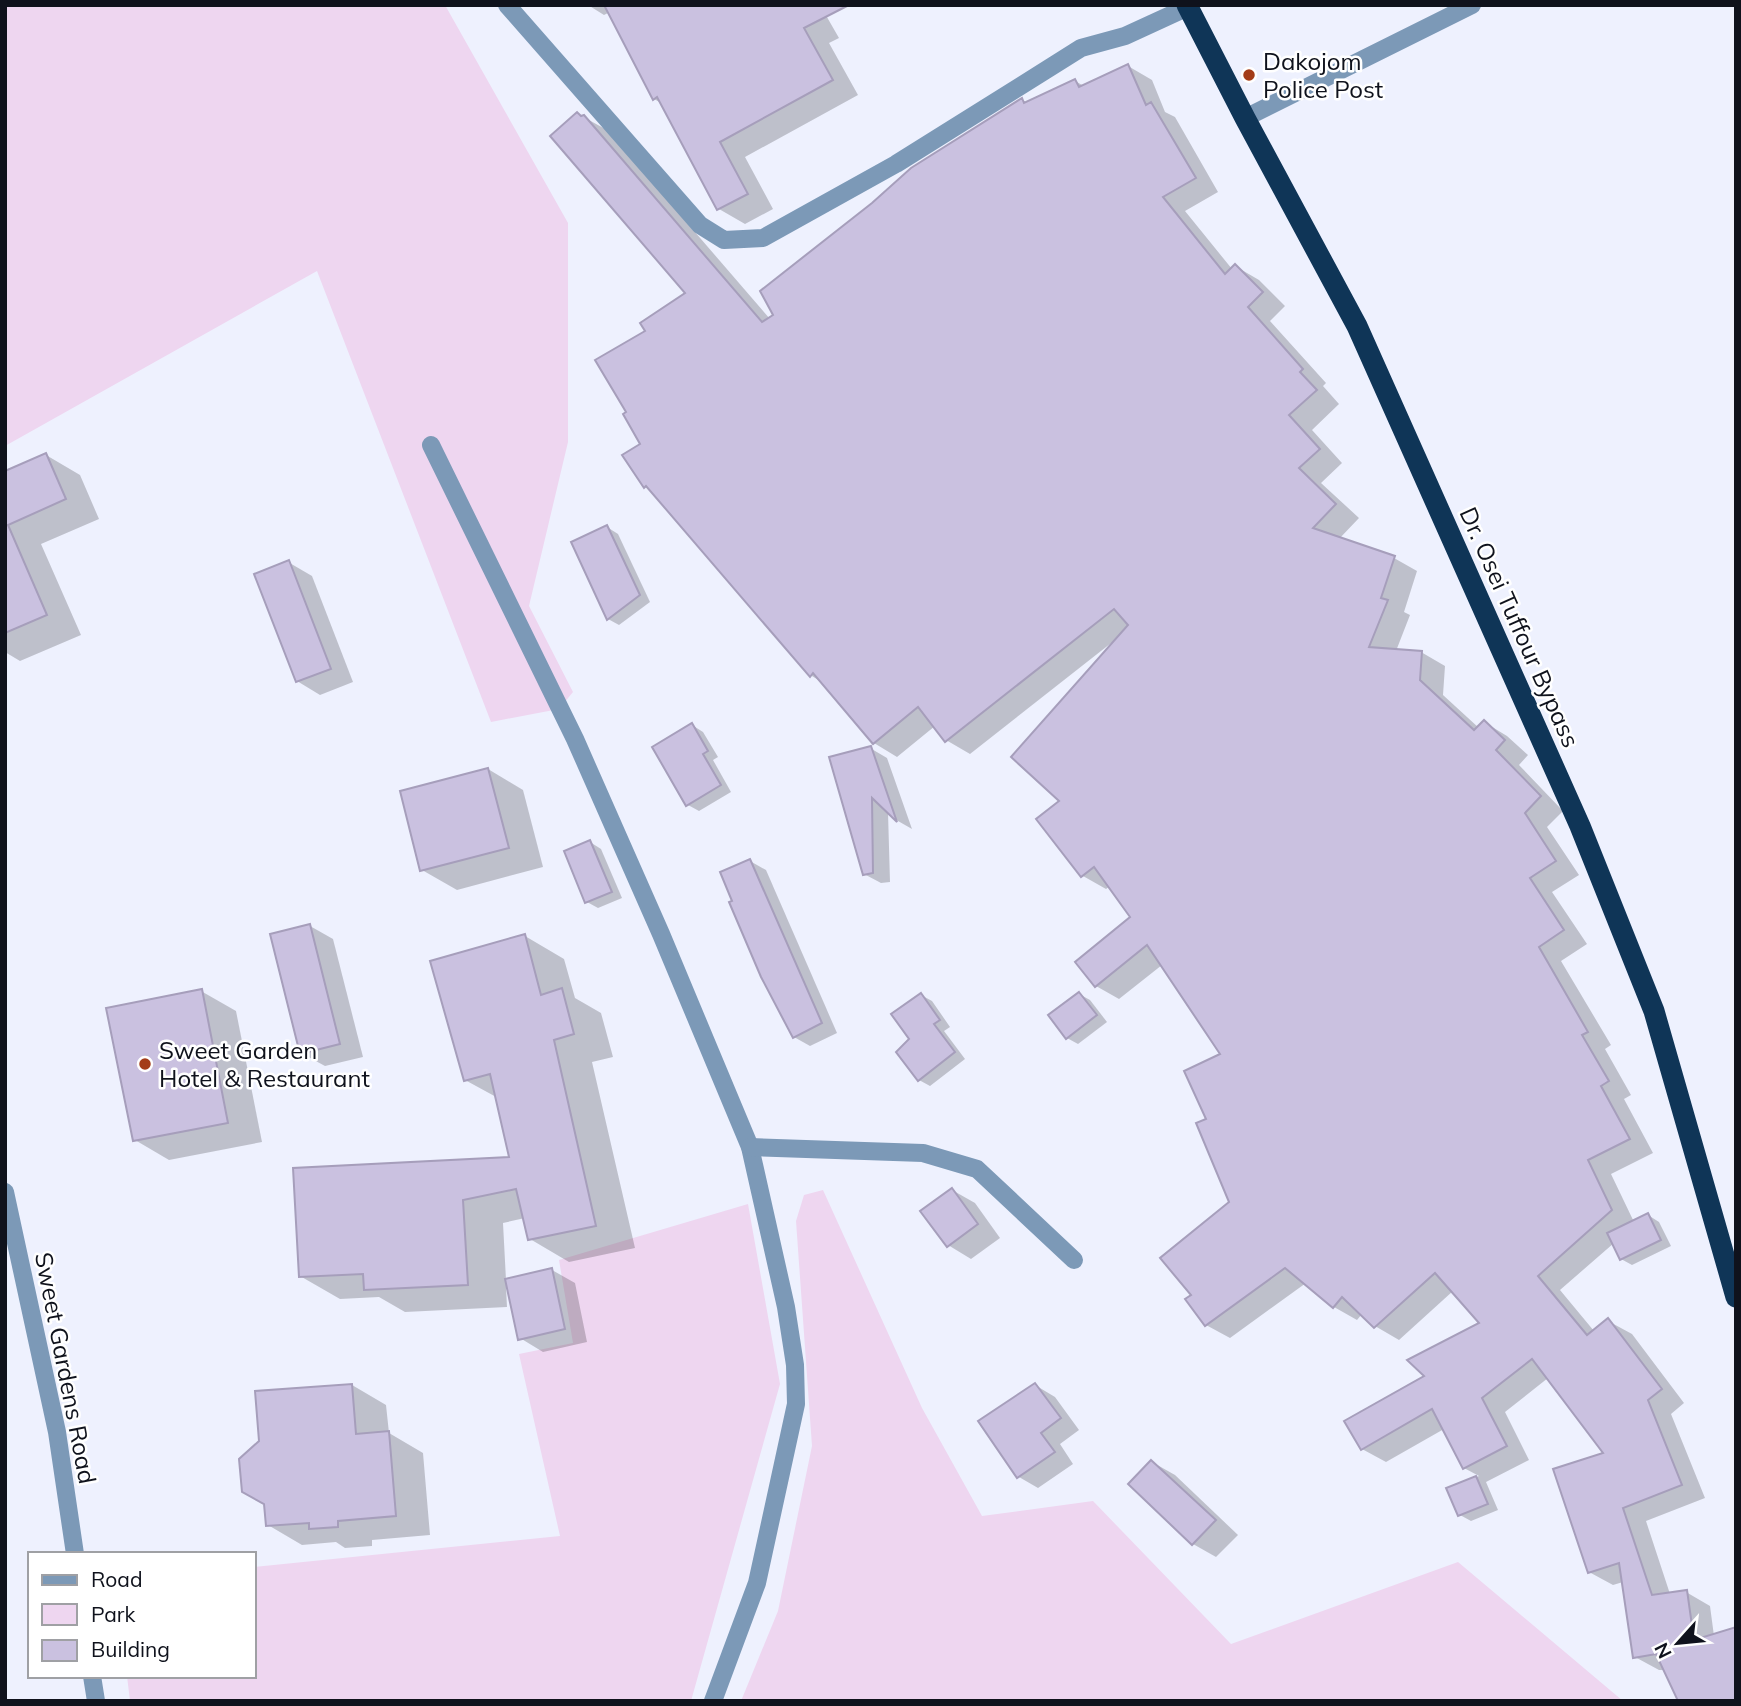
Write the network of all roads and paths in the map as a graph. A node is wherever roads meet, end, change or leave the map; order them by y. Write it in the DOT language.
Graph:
graph roads {
  1 [pos="507,5"];
  2 [pos="1472,5"];
  3 [pos="1188,6"];
  4 [pos="1245,118"];
  5 [pos="431,445"];
  6 [pos="750,1147"];
  7 [pos="5,1192"];
  8 [pos="1074,1260"];
  9 [pos="1736,1297"];
  10 [pos="75,1552"];
  11 [pos="92,1678"];
  12 [pos="96,1701"];
  13 [pos="713,1701"];
  1 -- 3 [label="street"];
  2 -- 4 [label="street"];
  3 -- 4 [label="highway, Dr. Osei Tuffour Bypass"];
  4 -- 9 [label="highway, Dr. Osei Tuffour Bypass"];
  5 -- 6 [label="street"];
  6 -- 8 [label="street"];
  6 -- 13 [label="street"];
  7 -- 10 [label="street, Sweet Gardens Road"];
  11 -- 12 [label="street"];
}
